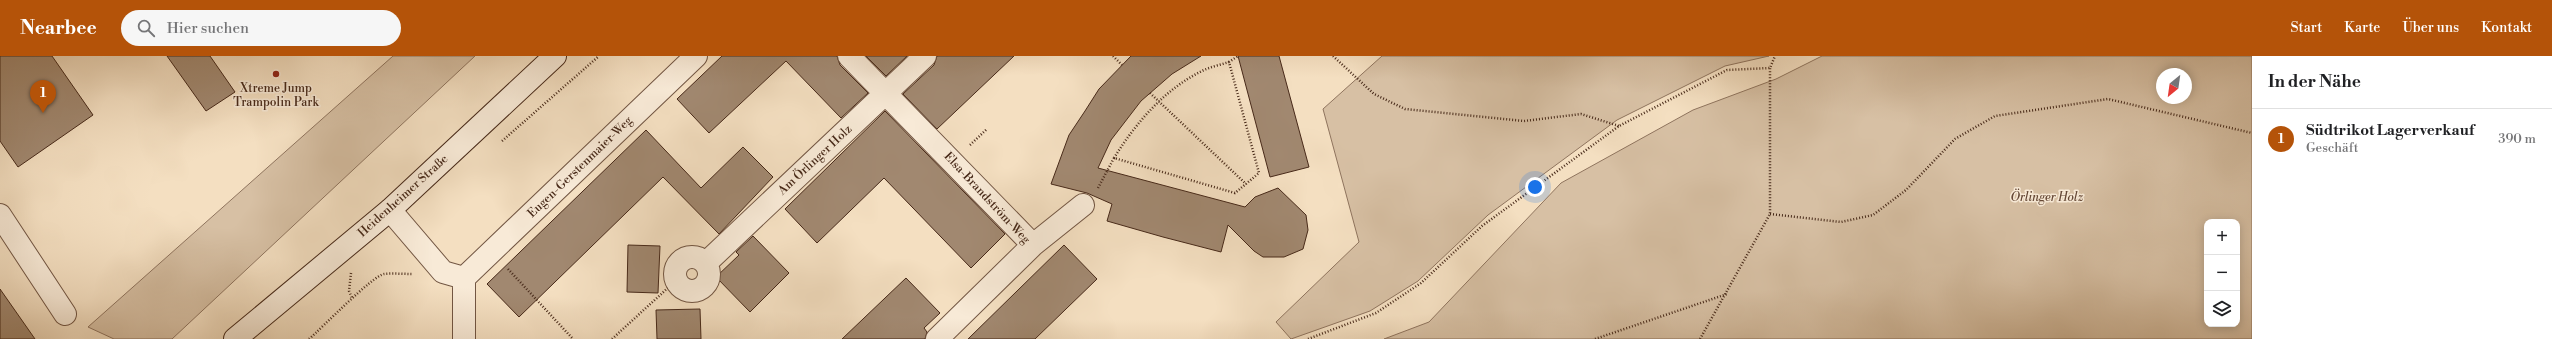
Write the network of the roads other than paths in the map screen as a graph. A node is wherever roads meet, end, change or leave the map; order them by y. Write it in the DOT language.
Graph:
graph roads {
  1 [pos="555,56"];
  2 [pos="696,56"];
  3 [pos="849,56"];
  4 [pos="925,56"];
  5 [pos="886,93"];
  6 [pos="1083,205"];
  7 [pos="390,210"];
  8 [pos="0,215"];
  9 [pos="1033,245"];
  10 [pos="464,278"];
  11 [pos="679,286"];
  12 [pos="65,314"];
  13 [pos="235,336"];
  14 [pos="464,339"];
  15 [pos="937,339"];
  1 -- 7 [label="street, Heidenheimer Straße"];
  2 -- 10 [label="street, Eugen-Gerstenmaier-Weg"];
  3 -- 5 [label="street, Elsa-Brandström-Weg"];
  4 -- 5 [label="street, Am Örlinger Holz"];
  5 -- 9 [label="street, Elsa-Brandström-Weg"];
  5 -- 11 [label="street, Am Örlinger Holz"];
  6 -- 9 [label="street"];
  7 -- 10 [label="street"];
  7 -- 13 [label="street, Heidenheimer Straße"];
  8 -- 12 [label="street"];
  9 -- 15 [label="street, Elsa-Brandström-Weg"];
  10 -- 14 [label="street"];
}
